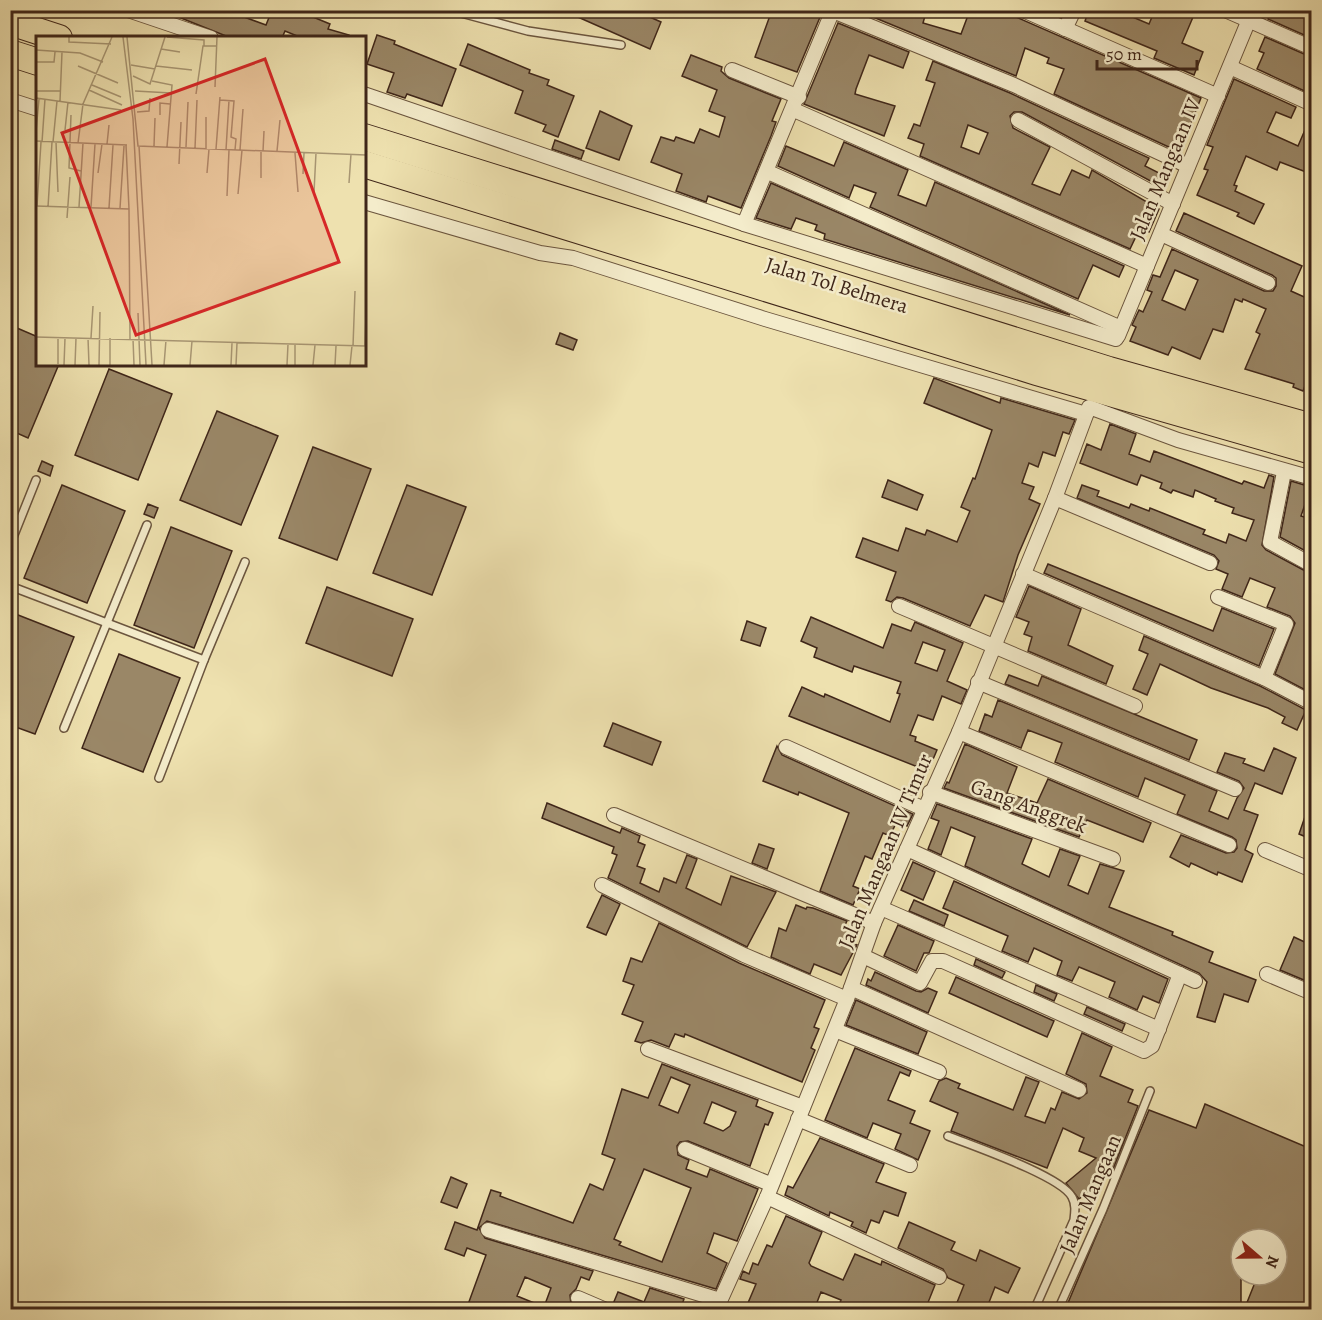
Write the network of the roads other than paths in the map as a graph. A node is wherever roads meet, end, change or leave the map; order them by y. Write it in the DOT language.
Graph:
graph roads {
  1 [pos="128,10"];
  2 [pos="450,10"];
  3 [pos="1023,10"];
  4 [pos="1074,10"];
  5 [pos="1225,10"];
  6 [pos="833,11"];
  7 [pos="1251,16"];
  8 [pos="10,22"];
  9 [pos="1065,29"];
  10 [pos="53,36"];
  11 [pos="205,36"];
  12 [pos="621,45"];
  13 [pos="1311,48"];
  14 [pos="10,53"];
  15 [pos="36,61"];
  16 [pos="1230,67"];
  17 [pos="732,70"];
  18 [pos="366,95"];
  19 [pos="1218,96"];
  20 [pos="10,100"];
  21 [pos="796,104"];
  22 [pos="1311,104"];
  23 [pos="36,108"];
  24 [pos="1018,120"];
  25 [pos="366,137"];
  26 [pos="366,165"];
  27 [pos="1188,166"];
  28 [pos="768,172"];
  29 [pos="366,203"];
  30 [pos="1173,204"];
  31 [pos="744,224"];
  32 [pos="1161,234"];
  33 [pos="1147,266"];
  34 [pos="1268,283"];
  35 [pos="1117,337"];
  36 [pos="1088,410"];
  37 [pos="1311,427"];
  38 [pos="1311,451"];
  39 [pos="1284,472"];
  40 [pos="1311,478"];
  41 [pos="36,480"];
  42 [pos="1055,498"];
  43 [pos="147,525"];
  44 [pos="10,545"];
  45 [pos="245,562"];
  46 [pos="1210,563"];
  47 [pos="1311,565"];
  48 [pos="1023,574"];
  49 [pos="10,586"];
  50 [pos="1218,597"];
  51 [pos="899,606"];
  52 [pos="108,623"];
  53 [pos="993,644"];
  54 [pos="204,660"];
  55 [pos="1264,678"];
  56 [pos="978,682"];
  57 [pos="1311,704"];
  58 [pos="1135,706"];
  59 [pos="64,728"];
  60 [pos="959,732"];
  61 [pos="786,747"];
  62 [pos="159,778"];
  63 [pos="1235,789"];
  64 [pos="930,792"];
  65 [pos="924,809"];
  66 [pos="614,816"];
  67 [pos="1229,845"];
  68 [pos="907,849"];
  69 [pos="1265,850"];
  70 [pos="1113,859"];
  71 [pos="1311,870"];
  72 [pos="602,885"];
  73 [pos="881,908"];
  74 [pos="874,923"];
  75 [pos="863,956"];
  76 [pos="1180,974"];
  77 [pos="1267,974"];
  78 [pos="1195,981"];
  79 [pos="1311,993"];
  80 [pos="849,994"];
  81 [pos="1159,1029"];
  82 [pos="835,1030"];
  83 [pos="648,1049"];
  84 [pos="939,1072"];
  85 [pos="1079,1090"];
  86 [pos="1150,1090"];
  87 [pos="800,1113"];
  88 [pos="948,1136"];
  89 [pos="685,1149"];
  90 [pos="910,1165"];
  91 [pos="769,1191"];
  92 [pos="488,1230"];
  93 [pos="939,1277"];
  94 [pos="578,1298"];
  95 [pos="718,1305"];
  96 [pos="1036,1306"];
  97 [pos="606,1310"];
  98 [pos="1023,1310"];
  99 [pos="1046,1310"];
  100 [pos="1058,1310"];
  1 -- 11 [label="street"];
  2 -- 12 [label="lane"];
  3 -- 9 [label="street"];
  4 -- 9 [label="street"];
  5 -- 7 [label="street"];
  6 -- 21 [label="street"];
  6 -- 27 [label="street"];
  7 -- 13 [label="street"];
  7 -- 16 [label="street, Jalan Mangaan IV"];
  8 -- 10 [label="highway"];
  9 -- 19 [label="street"];
  14 -- 15 [label="highway"];
  16 -- 19 [label="street, Jalan Mangaan IV"];
  16 -- 22 [label="street"];
  17 -- 21 [label="street"];
  18 -- 31 [label="street"];
  19 -- 27 [label="street, Jalan Mangaan IV"];
  20 -- 23 [label="street"];
  21 -- 28 [label="street"];
  21 -- 33 [label="street"];
  24 -- 30 [label="street"];
  25 -- 37 [label="highway, Jalan Tol Belmera"];
  26 -- 38 [label="highway, Jalan Tol Belmera"];
  27 -- 30 [label="street, Jalan Mangaan IV"];
  28 -- 31 [label="street"];
  28 -- 35 [label="street"];
  29 -- 36 [label="street"];
  30 -- 32 [label="street, Jalan Mangaan IV"];
  31 -- 35 [label="street"];
  32 -- 33 [label="street, Jalan Mangaan IV"];
  32 -- 34 [label="street"];
  33 -- 35 [label="street, Jalan Mangaan IV"];
  36 -- 39 [label="street"];
  36 -- 42 [label="street, Jalan Mangaan IV Timur"];
  39 -- 40 [label="street"];
  39 -- 47 [label="street"];
  41 -- 44 [label="lane"];
  42 -- 46 [label="street"];
  42 -- 48 [label="street, Jalan Mangaan IV Timur"];
  43 -- 52 [label="lane"];
  45 -- 54 [label="lane"];
  48 -- 53 [label="street, Jalan Mangaan IV Timur"];
  48 -- 55 [label="street"];
  49 -- 52 [label="lane"];
  50 -- 55 [label="street"];
  51 -- 53 [label="street"];
  52 -- 54 [label="lane"];
  52 -- 59 [label="lane"];
  53 -- 56 [label="street, Jalan Mangaan IV Timur"];
  53 -- 58 [label="street"];
  54 -- 62 [label="lane"];
  55 -- 57 [label="street"];
  56 -- 60 [label="street, Jalan Mangaan IV Timur"];
  56 -- 63 [label="street"];
  60 -- 64 [label="street, Jalan Mangaan IV Timur"];
  60 -- 67 [label="street"];
  61 -- 65 [label="street"];
  64 -- 65 [label="street, Jalan Mangaan IV Timur"];
  64 -- 70 [label="street, Gang Anggrek"];
  65 -- 68 [label="street, Jalan Mangaan IV Timur"];
  66 -- 74 [label="street"];
  68 -- 73 [label="street, Jalan Mangaan IV Timur"];
  68 -- 76 [label="street"];
  69 -- 71 [label="street"];
  72 -- 80 [label="street"];
  73 -- 74 [label="street, Jalan Mangaan IV Timur"];
  73 -- 81 [label="street"];
  74 -- 75 [label="street, Jalan Mangaan IV Timur"];
  75 -- 80 [label="street, Jalan Mangaan IV Timur"];
  75 -- 81 [label="street"];
  76 -- 78 [label="street"];
  76 -- 81 [label="street"];
  77 -- 79 [label="street"];
  80 -- 82 [label="street, Jalan Mangaan IV Timur"];
  80 -- 85 [label="street"];
  82 -- 84 [label="street"];
  82 -- 87 [label="street, Jalan Mangaan IV Timur"];
  83 -- 87 [label="street"];
  86 -- 100 [label="lane, Jalan Mangaan"];
  87 -- 90 [label="street"];
  87 -- 91 [label="street, Jalan Mangaan IV Timur"];
  88 -- 96 [label="lane, Jalan Mangaan"];
  89 -- 91 [label="street"];
  91 -- 93 [label="street"];
  91 -- 95 [label="street, Jalan Mangaan IV Timur"];
  92 -- 95 [label="street"];
  94 -- 97 [label="street"];
  96 -- 98 [label="lane"];
  96 -- 99 [label="lane"];
}
